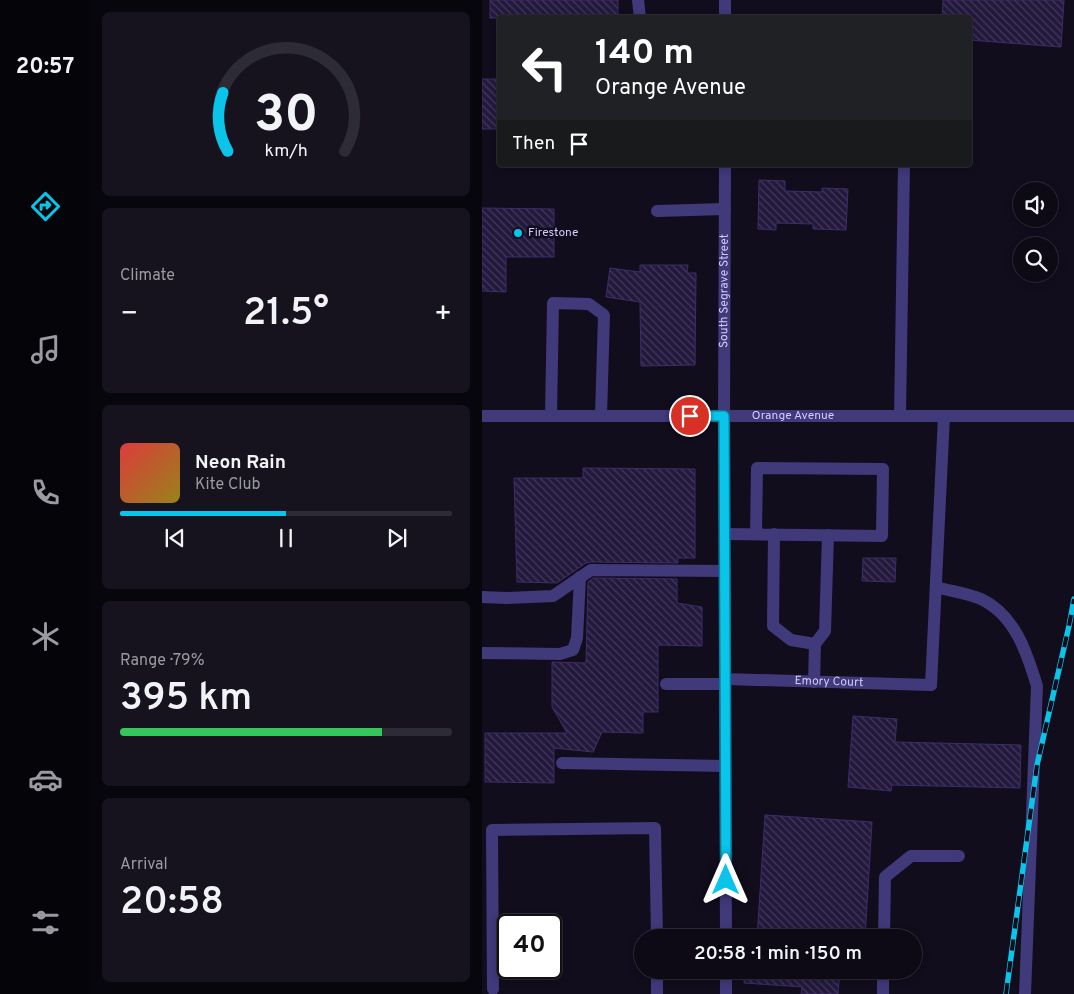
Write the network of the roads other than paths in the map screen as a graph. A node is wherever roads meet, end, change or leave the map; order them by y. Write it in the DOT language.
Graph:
graph roads {
  1 [pos="638,0"];
  2 [pos="725,0"];
  3 [pos="640,15"];
  4 [pos="725,15"];
  5 [pos="725,167"];
  6 [pos="904,167"];
  7 [pos="725,210"];
  8 [pos="656,211"];
  9 [pos="482,416"];
  10 [pos="551,416"];
  11 [pos="601,416"];
  12 [pos="724,416"];
  13 [pos="900,416"];
  14 [pos="944,416"];
  15 [pos="1074,416"];
  16 [pos="725,534"];
  17 [pos="756,534"];
  18 [pos="774,534"];
  19 [pos="828,535"];
  20 [pos="725,571"];
  21 [pos="580,577"];
  22 [pos="936,587"];
  23 [pos="482,597"];
  24 [pos="815,644"];
  25 [pos="482,653"];
  26 [pos="725,682"];
  27 [pos="814,682"];
  28 [pos="666,684"];
  29 [pos="562,763"];
  30 [pos="725,766"];
  31 [pos="959,856"];
  32 [pos="487,922"];
  33 [pos="657,929"];
  34 [pos="726,929"];
  35 [pos="884,929"];
  36 [pos="657,979"];
  37 [pos="726,979"];
  38 [pos="883,979"];
  39 [pos="490,991"];
  40 [pos="657,994"];
  41 [pos="726,994"];
  42 [pos="883,994"];
  43 [pos="1025,994"];
  1 -- 3 [label="street"];
  2 -- 4 [label="street"];
  5 -- 7 [label="street, South Segrave Street"];
  6 -- 13 [label="street"];
  7 -- 8 [label="street"];
  7 -- 12 [label="street, South Segrave Street"];
  9 -- 10 [label="street, Orange Avenue"];
  10 -- 11 [label="street, Orange Avenue"];
  10 -- 11 [label="street"];
  11 -- 12 [label="street, Orange Avenue"];
  12 -- 13 [label="street, Orange Avenue"];
  12 -- 16 [label="street, South Segrave Street"];
  13 -- 14 [label="street, Orange Avenue"];
  14 -- 15 [label="street, Orange Avenue"];
  14 -- 22 [label="street"];
  16 -- 17 [label="street"];
  16 -- 20 [label="street, South Segrave Street"];
  17 -- 18 [label="street"];
  17 -- 19 [label="street"];
  18 -- 19 [label="street"];
  18 -- 24 [label="street"];
  19 -- 24 [label="street"];
  20 -- 21 [label="street"];
  20 -- 26 [label="street, South Segrave Street"];
  21 -- 23 [label="street"];
  21 -- 25 [label="street"];
  22 -- 27 [label="street, Emory Court"];
  22 -- 43 [label="street"];
  24 -- 27 [label="street"];
  26 -- 27 [label="street, Emory Court"];
  26 -- 28 [label="street, Emory Court"];
  26 -- 30 [label="street, South Segrave Street"];
  29 -- 30 [label="street"];
  30 -- 34 [label="street, South Segrave Street"];
  31 -- 35 [label="street"];
  32 -- 33 [label="street"];
  32 -- 39 [label="street"];
  36 -- 40 [label="street"];
  37 -- 41 [label="street"];
  38 -- 42 [label="street"];
}
